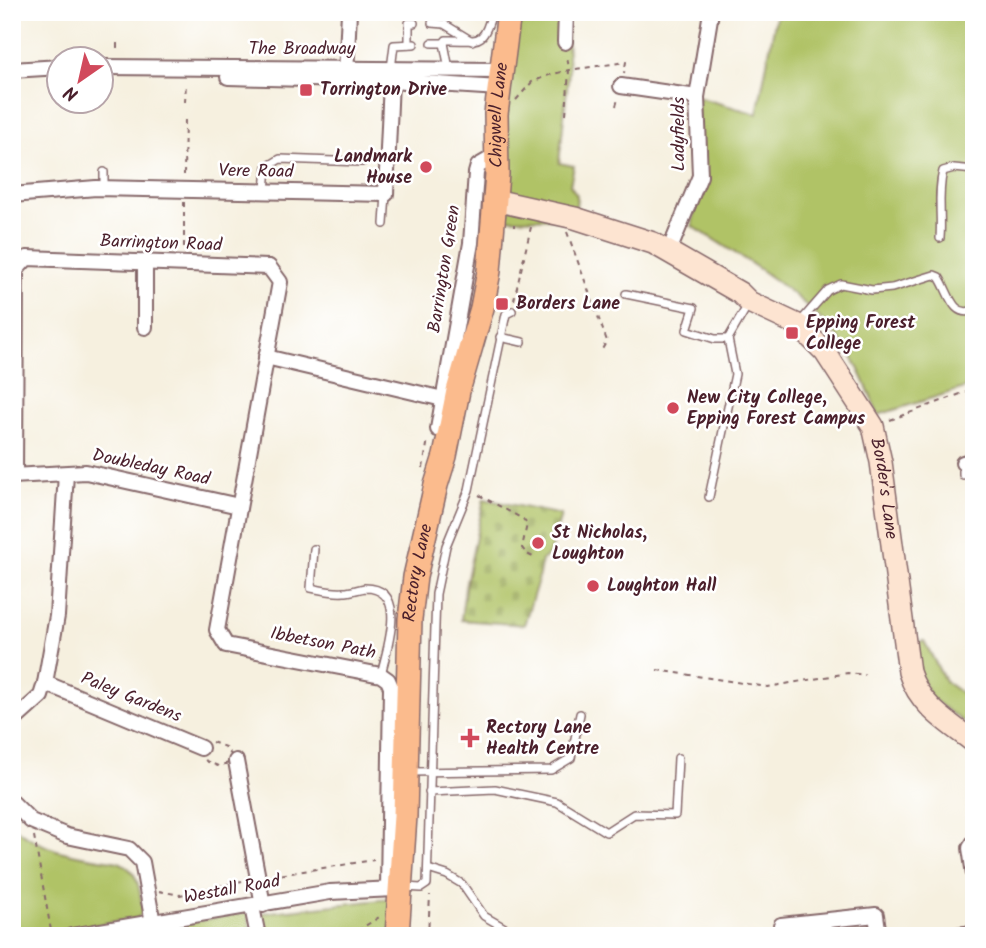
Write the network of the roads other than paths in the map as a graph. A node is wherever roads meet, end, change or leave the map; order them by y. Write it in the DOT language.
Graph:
graph roads {
  1 [pos="349,12"];
  2 [pos="566,12"];
  3 [pos="711,12"];
  4 [pos="501,13"];
  5 [pos="414,23"];
  6 [pos="432,23"];
  7 [pos="473,42"];
  8 [pos="565,42"];
  9 [pos="432,43"];
  10 [pos="443,43"];
  11 [pos="116,67"];
  12 [pos="46,68"];
  13 [pos="449,69"];
  14 [pos="12,70"];
  15 [pos="346,74"];
  16 [pos="391,74"];
  17 [pos="116,76"];
  18 [pos="46,78"];
  19 [pos="12,79"];
  20 [pos="505,86"];
  21 [pos="621,86"];
  22 [pos="696,97"];
  23 [pos="362,162"];
  24 [pos="974,170"];
  25 [pos="104,172"];
  26 [pos="14,180"];
  27 [pos="104,188"];
  28 [pos="264,192"];
  29 [pos="386,194"];
  30 [pos="13,195"];
  31 [pos="498,217"];
  32 [pos="384,224"];
  33 [pos="940,238"];
  34 [pos="669,251"];
  35 [pos="145,262"];
  36 [pos="626,294"];
  37 [pos="749,302"];
  38 [pos="974,310"];
  39 [pos="512,311"];
  40 [pos="797,325"];
  41 [pos="145,327"];
  42 [pos="500,338"];
  43 [pos="728,339"];
  44 [pos="522,342"];
  45 [pos="267,357"];
  46 [pos="443,399"];
  47 [pos="438,429"];
  48 [pos="66,474"];
  49 [pos="13,476"];
  50 [pos="709,497"];
  51 [pos="239,506"];
  52 [pos="314,549"];
  53 [pos="381,675"];
  54 [pos="45,683"];
  55 [pos="580,715"];
  56 [pos="12,722"];
  57 [pos="974,742"];
  58 [pos="201,748"];
  59 [pos="678,758"];
  60 [pos="236,761"];
  61 [pos="430,771"];
  62 [pos="407,772"];
  63 [pos="429,792"];
  64 [pos="12,802"];
  65 [pos="968,844"];
  66 [pos="428,869"];
  67 [pos="974,875"];
  68 [pos="397,893"];
  69 [pos="257,906"];
  70 [pos="153,923"];
  71 [pos="257,933"];
  72 [pos="974,933"];
  73 [pos="71,936"];
  74 [pos="397,936"];
  75 [pos="535,936"];
  76 [pos="783,936"];
  77 [pos="879,936"];
  78 [pos="948,936"];
  1 -- 15 [label="street"];
  2 -- 8 [label="street"];
  3 -- 22 [label="street, Ladyfields"];
  4 -- 7 [label="lane"];
  4 -- 20 [label="main road, Chigwell Lane"];
  5 -- 16 [label="lane"];
  6 -- 7 [label="lane"];
  7 -- 10 [label="lane"];
  9 -- 10 [label="lane"];
  10 -- 13 [label="lane"];
  11 -- 15 [label="street, The Broadway"];
  12 -- 14 [label="street"];
  13 -- 16 [label="street, The Broadway"];
  13 -- 20 [label="street, The Broadway"];
  15 -- 16 [label="street, The Broadway"];
  15 -- 17 [label="street, The Broadway"];
  16 -- 20 [label="street, The Broadway"];
  16 -- 29 [label="street"];
  18 -- 19 [label="street"];
  20 -- 31 [label="main road, Chigwell Lane"];
  21 -- 22 [label="street"];
  22 -- 34 [label="street, Ladyfields"];
  23 -- 28 [label="lane"];
  24 -- 33 [label="lane"];
  25 -- 27 [label="lane"];
  26 -- 30 [label="lane"];
  27 -- 28 [label="street, Vere Road"];
  27 -- 30 [label="street, Vere Road"];
  28 -- 29 [label="street, Vere Road"];
  29 -- 32 [label="lane"];
  31 -- 34 [label="street, Border's Lane"];
  31 -- 46 [label="street, Barrington Green"];
  31 -- 62 [label="main road, Rectory Lane"];
  34 -- 37 [label="street, Border's Lane"];
  35 -- 41 [label="street"];
  35 -- 45 [label="street, Barrington Road"];
  35 -- 49 [label="street, Barrington Road"];
  36 -- 43 [label="lane"];
  37 -- 40 [label="street, Border's Lane"];
  37 -- 43 [label="lane"];
  38 -- 40 [label="lane"];
  39 -- 42 [label="lane"];
  40 -- 57 [label="street, Border's Lane"];
  42 -- 44 [label="lane"];
  42 -- 61 [label="lane"];
  43 -- 50 [label="lane"];
  45 -- 46 [label="street"];
  45 -- 51 [label="street, Barrington Road"];
  46 -- 47 [label="street, Barrington Green"];
  48 -- 49 [label="street, Doubleday Road"];
  48 -- 51 [label="street, Doubleday Road"];
  48 -- 54 [label="street"];
  51 -- 53 [label="street, Ibbetson Path"];
  52 -- 53 [label="lane"];
  53 -- 68 [label="street, Ibbetson Path"];
  54 -- 56 [label="street"];
  54 -- 58 [label="street, Paley Gardens"];
  55 -- 61 [label="lane"];
  59 -- 63 [label="lane"];
  60 -- 69 [label="street"];
  61 -- 62 [label="lane"];
  61 -- 63 [label="lane"];
  62 -- 68 [label="main road, Rectory Lane"];
  63 -- 66 [label="lane"];
  64 -- 70 [label="street"];
  65 -- 67 [label="street"];
  66 -- 68 [label="lane"];
  66 -- 75 [label="lane"];
  68 -- 69 [label="street, Westall Road"];
  68 -- 74 [label="main road, Rectory Lane"];
  69 -- 70 [label="street, Westall Road"];
  69 -- 71 [label="street"];
  70 -- 73 [label="street, Westall Road"];
  72 -- 78 [label="street"];
  76 -- 77 [label="street"];
}
